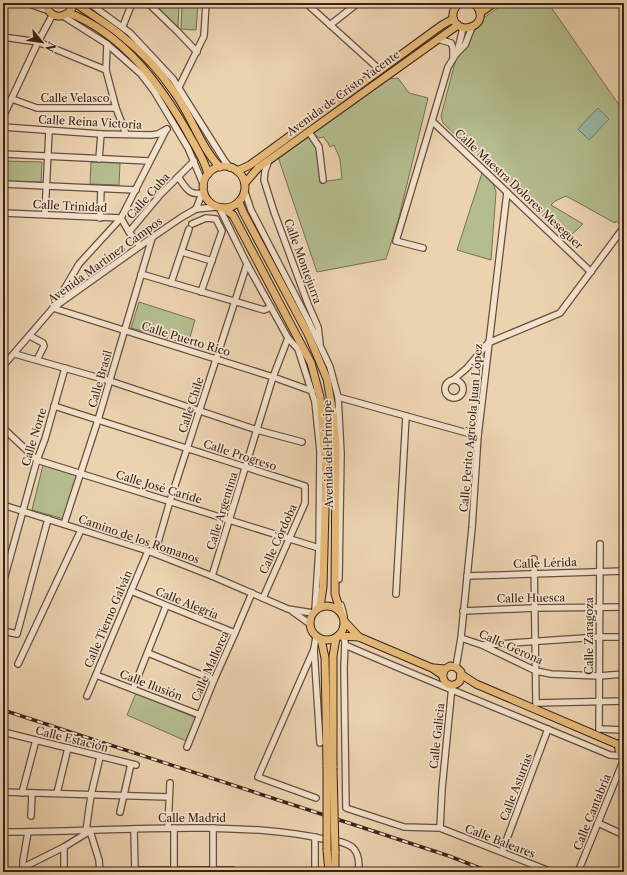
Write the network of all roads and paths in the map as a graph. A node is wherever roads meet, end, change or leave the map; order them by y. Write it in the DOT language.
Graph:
graph roads {
  1 [pos="27,3"];
  2 [pos="74,3"];
  3 [pos="89,3"];
  4 [pos="132,3"];
  5 [pos="148,3"];
  6 [pos="206,3"];
  7 [pos="306,3"];
  8 [pos="358,3"];
  9 [pos="459,3"];
  10 [pos="474,3"];
  11 [pos="494,3"];
  12 [pos="48,7"];
  13 [pos="480,13"];
  14 [pos="66,14"];
  15 [pos="453,19"];
  16 [pos="330,24"];
  17 [pos="123,26"];
  18 [pos="460,27"];
  19 [pos="472,27"];
  20 [pos="3,37"];
  21 [pos="438,39"];
  22 [pos="38,42"];
  23 [pos="107,44"];
  24 [pos="197,52"];
  25 [pos="455,56"];
  26 [pos="106,70"];
  27 [pos="380,70"];
  28 [pos="179,87"];
  29 [pos="12,99"];
  30 [pos="116,108"];
  31 [pos="3,117"];
  32 [pos="172,122"];
  33 [pos="432,122"];
  34 [pos="3,127"];
  35 [pos="166,130"];
  36 [pos="49,131"];
  37 [pos="309,132"];
  38 [pos="101,134"];
  39 [pos="126,134"];
  40 [pos="3,154"];
  41 [pos="47,157"];
  42 [pos="99,159"];
  43 [pos="269,160"];
  44 [pos="149,161"];
  45 [pos="194,161"];
  46 [pos="220,167"];
  47 [pos="230,168"];
  48 [pos="237,171"];
  49 [pos="208,174"];
  50 [pos="252,175"];
  51 [pos="178,177"];
  52 [pos="264,180"];
  53 [pos="323,180"];
  54 [pos="245,183"];
  55 [pos="3,184"];
  56 [pos="46,186"];
  57 [pos="101,189"];
  58 [pos="203,189"];
  59 [pos="136,190"];
  60 [pos="245,192"];
  61 [pos="507,192"];
  62 [pos="240,202"];
  63 [pos="219,207"];
  64 [pos="196,209"];
  65 [pos="3,213"];
  66 [pos="45,214"];
  67 [pos="100,218"];
  68 [pos="121,218"];
  69 [pos="624,227"];
  70 [pos="129,232"];
  71 [pos="152,238"];
  72 [pos="140,246"];
  73 [pos="423,248"];
  74 [pos="182,252"];
  75 [pos="212,261"];
  76 [pos="247,264"];
  77 [pos="591,272"];
  78 [pos="141,274"];
  79 [pos="171,283"];
  80 [pos="201,292"];
  81 [pos="235,302"];
  82 [pos="271,307"];
  83 [pos="53,308"];
  84 [pos="125,330"];
  85 [pos="30,336"];
  86 [pos="288,338"];
  87 [pos="488,343"];
  88 [pos="321,349"];
  89 [pos="15,354"];
  90 [pos="217,359"];
  91 [pos="5,360"];
  92 [pos="37,360"];
  93 [pos="3,366"];
  94 [pos="65,368"];
  95 [pos="273,377"];
  96 [pos="453,380"];
  97 [pos="110,381"];
  98 [pos="312,391"];
  99 [pos="338,397"];
  100 [pos="54,406"];
  101 [pos="200,411"];
  102 [pos="406,416"];
  103 [pos="98,420"];
  104 [pos="3,428"];
  105 [pos="257,430"];
  106 [pos="478,436"];
  107 [pos="302,442"];
  108 [pos="187,448"];
  109 [pos="37,460"];
  110 [pos="246,467"];
  111 [pos="82,474"];
  112 [pos="305,486"];
  113 [pos="170,501"];
  114 [pos="3,505"];
  115 [pos="23,511"];
  116 [pos="48,519"];
  117 [pos="229,520"];
  118 [pos="64,524"];
  119 [pos="81,530"];
  120 [pos="289,539"];
  121 [pos="600,544"];
  122 [pos="319,548"];
  123 [pos="148,551"];
  124 [pos="155,554"];
  125 [pos="534,559"];
  126 [pos="624,570"];
  127 [pos="598,571"];
  128 [pos="534,574"];
  129 [pos="212,576"];
  130 [pos="467,576"];
  131 [pos="3,583"];
  132 [pos="131,591"];
  133 [pos="252,593"];
  134 [pos="396,594"];
  135 [pos="263,598"];
  136 [pos="166,606"];
  137 [pos="599,607"];
  138 [pos="624,607"];
  139 [pos="535,608"];
  140 [pos="288,609"];
  141 [pos="316,610"];
  142 [pos="463,611"];
  143 [pos="343,616"];
  144 [pos="310,624"];
  145 [pos="3,631"];
  146 [pos="236,633"];
  147 [pos="339,637"];
  148 [pos="359,637"];
  149 [pos="599,637"];
  150 [pos="624,637"];
  151 [pos="319,638"];
  152 [pos="461,638"];
  153 [pos="536,642"];
  154 [pos="345,645"];
  155 [pos="482,645"];
  156 [pos="314,649"];
  157 [pos="148,653"];
  158 [pos="18,664"];
  159 [pos="456,667"];
  160 [pos="536,671"];
  161 [pos="444,672"];
  162 [pos="624,674"];
  163 [pos="96,675"];
  164 [pos="462,675"];
  165 [pos="599,676"];
  166 [pos="214,680"];
  167 [pos="476,684"];
  168 [pos="454,687"];
  169 [pos="133,689"];
  170 [pos="87,696"];
  171 [pos="624,700"];
  172 [pos="599,702"];
  173 [pos="200,715"];
  174 [pos="548,729"];
  175 [pos="616,730"];
  176 [pos="624,730"];
  177 [pos="3,732"];
  178 [pos="36,740"];
  179 [pos="622,741"];
  180 [pos="320,743"];
  181 [pos="187,746"];
  182 [pos="68,748"];
  183 [pos="100,757"];
  184 [pos="624,757"];
  185 [pos="330,767"];
  186 [pos="170,783"];
  187 [pos="3,792"];
  188 [pos="22,793"];
  189 [pos="57,793"];
  190 [pos="32,794"];
  191 [pos="90,795"];
  192 [pos="124,796"];
  193 [pos="169,797"];
  194 [pos="316,798"];
  195 [pos="120,812"];
  196 [pos="31,816"];
  197 [pos="598,823"];
  198 [pos="171,828"];
  199 [pos="213,828"];
  200 [pos="440,828"];
  201 [pos="134,829"];
  202 [pos="88,831"];
  203 [pos="3,832"];
  204 [pos="28,832"];
  205 [pos="624,835"];
  206 [pos="314,837"];
  207 [pos="64,847"];
  208 [pos="331,850"];
  209 [pos="502,852"];
  210 [pos="135,871"];
  211 [pos="174,871"];
  212 [pos="213,871"];
  213 [pos="233,871"];
  214 [pos="23,872"];
  215 [pos="64,872"];
  216 [pos="100,872"];
  217 [pos="315,872"];
  218 [pos="329,872"];
  219 [pos="336,872"];
  220 [pos="359,872"];
  221 [pos="552,872"];
  222 [pos="578,872"];
  1 -- 12 [label="street"];
  2 -- 14 [label="main road"];
  2 -- 46 [label="main road"];
  3 -- 17 [label="street"];
  4 -- 17 [label="street"];
  5 -- 24 [label="street"];
  6 -- 24 [label="street"];
  7 -- 16 [label="street"];
  8 -- 16 [label="street"];
  9 -- 15 [label="main road"];
  10 -- 13 [label="main road"];
  11 -- 13 [label="main road"];
  12 -- 14 [label="main road"];
  12 -- 22 [label="street"];
  13 -- 19 [label="main road"];
  14 -- 23 [label="street"];
  14 -- 49 [label="main road"];
  15 -- 18 [label="main road"];
  15 -- 27 [label="main road, Avenida de Cristo Yacente"];
  16 -- 27 [label="street"];
  17 -- 28 [label="street"];
  18 -- 19 [label="main road"];
  18 -- 21 [label="main road, Avenida de Cristo Yacente"];
  18 -- 25 [label="street"];
  19 -- 25 [label="street"];
  20 -- 22 [label="street"];
  21 -- 25 [label="street"];
  21 -- 37 [label="main road, Avenida de Cristo Yacente"];
  22 -- 26 [label="street"];
  22 -- 29 [label="street"];
  23 -- 26 [label="street"];
  23 -- 32 [label="street"];
  24 -- 28 [label="street"];
  25 -- 33 [label="street"];
  26 -- 30 [label="street"];
  27 -- 48 [label="main road, Avenida de Cristo Yacente"];
  28 -- 47 [label="street"];
  29 -- 30 [label="street, Calle Velasco"];
  29 -- 31 [label="street"];
  30 -- 39 [label="street"];
  32 -- 35 [label="street"];
  32 -- 45 [label="street"];
  33 -- 61 [label="street, Calle Maestra Dolores Meseguer"];
  33 -- 73 [label="street"];
  34 -- 36 [label="street, Calle Reina Victoria"];
  35 -- 39 [label="street, Calle Reina Victoria"];
  35 -- 44 [label="street"];
  36 -- 38 [label="street, Calle Reina Victoria"];
  36 -- 41 [label="street"];
  37 -- 43 [label="main road, Avenida de Cristo Yacente"];
  37 -- 53 [label="street"];
  38 -- 39 [label="street, Calle Reina Victoria"];
  38 -- 42 [label="street"];
  40 -- 41 [label="street"];
  41 -- 42 [label="street"];
  41 -- 56 [label="street"];
  42 -- 44 [label="street"];
  43 -- 50 [label="main road, Avenida de Cristo Yacente"];
  43 -- 52 [label="street"];
  44 -- 59 [label="street"];
  45 -- 51 [label="street, Calle Cuba"];
  45 -- 58 [label="street"];
  46 -- 47 [label="main road"];
  46 -- 49 [label="main road"];
  47 -- 48 [label="main road"];
  48 -- 54 [label="main road"];
  49 -- 58 [label="main road"];
  50 -- 52 [label="street"];
  50 -- 54 [label="main road, Avenida de Cristo Yacente"];
  51 -- 58 [label="street"];
  51 -- 70 [label="street, Calle Cuba"];
  52 -- 88 [label="street, Calle Montejurra"];
  54 -- 60 [label="main road"];
  55 -- 56 [label="street"];
  56 -- 57 [label="street"];
  56 -- 66 [label="street"];
  57 -- 59 [label="street"];
  57 -- 67 [label="street"];
  58 -- 63 [label="main road"];
  58 -- 64 [label="street"];
  59 -- 68 [label="street"];
  60 -- 62 [label="main road"];
  60 -- 88 [label="street, Avenida del Príncipe"];
  61 -- 77 [label="street, Calle Maestra Dolores Meseguer"];
  61 -- 87 [label="street, Calle Perito Agrícola Juan López"];
  62 -- 63 [label="main road"];
  62 -- 143 [label="main road, Avenida del Príncipe"];
  63 -- 64 [label="street, Avenida Martínez Campos"];
  63 -- 76 [label="street, Avenida del Príncipe"];
  63 -- 141 [label="main road, Avenida del Príncipe"];
  64 -- 71 [label="street, Avenida Martínez Campos"];
  65 -- 66 [label="street, Calle Trinidad"];
  66 -- 67 [label="street, Calle Trinidad"];
  67 -- 68 [label="street, Calle Trinidad"];
  68 -- 70 [label="street, Calle Trinidad"];
  68 -- 83 [label="street"];
  69 -- 77 [label="street"];
  70 -- 72 [label="street, Calle Cuba"];
  71 -- 72 [label="street, Avenida Martínez Campos"];
  71 -- 78 [label="street, Calle Brasil"];
  72 -- 83 [label="street, Avenida Martínez Campos"];
  74 -- 75 [label="street"];
  74 -- 75 [label="street"];
  74 -- 79 [label="street"];
  75 -- 80 [label="street"];
  76 -- 81 [label="street, Calle Chile"];
  76 -- 82 [label="street, Avenida del Príncipe"];
  77 -- 87 [label="street"];
  78 -- 79 [label="street"];
  78 -- 84 [label="street, Calle Brasil"];
  79 -- 80 [label="street"];
  80 -- 81 [label="street"];
  81 -- 82 [label="street"];
  81 -- 90 [label="street, Calle Chile"];
  82 -- 86 [label="street, Avenida del Príncipe"];
  83 -- 84 [label="street, Calle Puerto Rico"];
  83 -- 85 [label="street, Avenida Martínez Campos"];
  84 -- 90 [label="street, Calle Puerto Rico"];
  84 -- 97 [label="street, Calle Brasil"];
  85 -- 89 [label="street, Avenida Martínez Campos"];
  85 -- 92 [label="street"];
  86 -- 95 [label="street, Calle Argentina"];
  86 -- 98 [label="street, Avenida del Príncipe"];
  87 -- 96 [label="street"];
  87 -- 106 [label="street, Calle Perito Agrícola Juan López"];
  88 -- 99 [label="street, Avenida del Príncipe"];
  89 -- 91 [label="street, Avenida Martínez Campos"];
  89 -- 92 [label="street"];
  90 -- 95 [label="street, Calle Puerto Rico"];
  90 -- 101 [label="street, Calle Chile"];
  91 -- 93 [label="street, Avenida Martínez Campos"];
  92 -- 94 [label="street"];
  94 -- 97 [label="street"];
  94 -- 100 [label="street, Calle Norte"];
  95 -- 98 [label="street, Calle Puerto Rico"];
  95 -- 105 [label="street, Calle Argentina"];
  97 -- 101 [label="street"];
  97 -- 103 [label="street, Calle Brasil"];
  98 -- 122 [label="street, Avenida del Príncipe"];
  99 -- 102 [label="street"];
  99 -- 143 [label="street, Avenida del Príncipe"];
  100 -- 103 [label="street, Calle Progreso"];
  100 -- 109 [label="street, Calle Norte"];
  101 -- 105 [label="street"];
  101 -- 108 [label="street, Calle Chile"];
  102 -- 106 [label="street"];
  102 -- 134 [label="street"];
  103 -- 108 [label="street, Calle Progreso"];
  103 -- 111 [label="street, Calle Brasil"];
  104 -- 109 [label="street, Calle José Caride"];
  105 -- 107 [label="street"];
  105 -- 110 [label="street, Calle Argentina"];
  106 -- 130 [label="street, Calle Perito Agrícola Juan López"];
  108 -- 110 [label="street, Calle Progreso"];
  108 -- 113 [label="street, Calle Chile"];
  109 -- 111 [label="street, Calle José Caride"];
  109 -- 115 [label="street, Calle Norte"];
  110 -- 112 [label="street, Calle Progreso"];
  110 -- 117 [label="street, Calle Argentina"];
  111 -- 113 [label="street, Calle José Caride"];
  111 -- 118 [label="street, Calle Brasil"];
  112 -- 120 [label="street, Calle Córdoba"];
  113 -- 117 [label="street, Calle José Caride"];
  113 -- 124 [label="street, Calle Chile"];
  114 -- 115 [label="street, Camino de los Romanos"];
  115 -- 116 [label="street, Camino de los Romanos"];
  115 -- 131 [label="street, Calle Norte"];
  116 -- 118 [label="street, Camino de los Romanos"];
  116 -- 145 [label="street"];
  117 -- 120 [label="street, Calle José Caride"];
  117 -- 129 [label="street, Calle Argentina"];
  118 -- 119 [label="street, Camino de los Romanos"];
  119 -- 123 [label="street, Camino de los Romanos"];
  119 -- 158 [label="street"];
  120 -- 122 [label="street, Calle José Caride"];
  120 -- 135 [label="street, Calle Córdoba"];
  121 -- 127 [label="street, Calle Zaragoza"];
  122 -- 141 [label="street, Avenida del Príncipe"];
  123 -- 124 [label="street, Camino de los Romanos"];
  123 -- 132 [label="street, Calle Tierno Galván"];
  124 -- 129 [label="street, Camino de los Romanos"];
  125 -- 128 [label="street"];
  126 -- 127 [label="street, Calle Lérida"];
  127 -- 128 [label="street, Calle Lérida"];
  127 -- 137 [label="street, Calle Zaragoza"];
  128 -- 130 [label="street, Calle Lérida"];
  128 -- 139 [label="street"];
  129 -- 133 [label="street, Camino de los Romanos"];
  130 -- 142 [label="street, Calle Perito Agrícola Juan López"];
  132 -- 136 [label="street, Calle Alegría"];
  132 -- 163 [label="street, Calle Tierno Galván"];
  133 -- 135 [label="street, Camino de los Romanos"];
  133 -- 146 [label="street, Calle Mallorca"];
  135 -- 140 [label="street, Camino de los Romanos"];
  136 -- 146 [label="street, Calle Alegría"];
  136 -- 157 [label="street"];
  137 -- 138 [label="street, Calle Huesca"];
  137 -- 139 [label="street, Calle Huesca"];
  137 -- 149 [label="street, Calle Zaragoza"];
  139 -- 142 [label="street, Calle Huesca"];
  139 -- 153 [label="street"];
  140 -- 141 [label="street, Camino de los Romanos"];
  140 -- 144 [label="street, Camino de los Romanos"];
  141 -- 143 [label="main road"];
  141 -- 144 [label="main road"];
  142 -- 152 [label="street, Calle Perito Agrícola Juan López"];
  143 -- 147 [label="main road"];
  143 -- 148 [label="main road"];
  144 -- 151 [label="main road"];
  146 -- 166 [label="street, Calle Mallorca"];
  147 -- 148 [label="main road"];
  147 -- 151 [label="main road"];
  147 -- 154 [label="street"];
  147 -- 185 [label="main road"];
  148 -- 161 [label="main road"];
  149 -- 150 [label="street"];
  149 -- 153 [label="street"];
  149 -- 165 [label="street, Calle Zaragoza"];
  151 -- 156 [label="street"];
  151 -- 185 [label="main road"];
  152 -- 155 [label="street, Calle Gerona"];
  152 -- 159 [label="street, Calle Perito Agrícola Juan López"];
  153 -- 155 [label="street"];
  153 -- 160 [label="street"];
  154 -- 168 [label="street"];
  154 -- 200 [label="street, Calle Baleares"];
  155 -- 160 [label="street, Calle Gerona"];
  156 -- 180 [label="street"];
  156 -- 194 [label="street"];
  157 -- 166 [label="street"];
  157 -- 169 [label="street"];
  159 -- 161 [label="main road"];
  159 -- 164 [label="main road"];
  160 -- 165 [label="street, Calle Gerona"];
  160 -- 172 [label="street"];
  161 -- 168 [label="main road"];
  162 -- 165 [label="street, Calle Gerona"];
  163 -- 169 [label="street, Calle Ilusión"];
  163 -- 170 [label="street, Calle Tierno Galván"];
  164 -- 167 [label="main road"];
  164 -- 168 [label="main road"];
  165 -- 172 [label="street, Calle Zaragoza"];
  166 -- 173 [label="street, Calle Mallorca"];
  167 -- 168 [label="main road"];
  167 -- 179 [label="main road"];
  168 -- 174 [label="street"];
  168 -- 200 [label="street, Calle Galicia"];
  169 -- 173 [label="street, Calle Ilusión"];
  171 -- 172 [label="street"];
  172 -- 175 [label="street, Calle Zaragoza"];
  173 -- 181 [label="street, Calle Mallorca"];
  174 -- 184 [label="street"];
  174 -- 209 [label="street, Calle Asturias"];
  175 -- 176 [label="street"];
  175 -- 179 [label="street"];
  177 -- 178 [label="street, Calle Estación"];
  178 -- 182 [label="street, Calle Estación"];
  178 -- 188 [label="street"];
  179 -- 184 [label="main road"];
  182 -- 183 [label="street, Calle Estación"];
  182 -- 189 [label="street"];
  183 -- 191 [label="street"];
  183 -- 192 [label="street, Calle Estación"];
  184 -- 197 [label="street, Calle Cantabria"];
  185 -- 208 [label="main road, bridge"];
  186 -- 193 [label="street"];
  187 -- 188 [label="street"];
  188 -- 190 [label="street"];
  189 -- 190 [label="street"];
  189 -- 191 [label="street"];
  190 -- 196 [label="street"];
  191 -- 192 [label="street"];
  191 -- 202 [label="street"];
  192 -- 193 [label="street"];
  192 -- 195 [label="street"];
  193 -- 198 [label="street"];
  197 -- 205 [label="street"];
  197 -- 222 [label="street, Calle Cantabria"];
  198 -- 199 [label="street, Calle Madrid"];
  198 -- 201 [label="street, Calle Madrid"];
  198 -- 211 [label="street"];
  199 -- 206 [label="street, Calle Madrid"];
  199 -- 212 [label="street"];
  200 -- 209 [label="street, Calle Baleares"];
  201 -- 202 [label="street, Calle Madrid"];
  201 -- 210 [label="street"];
  202 -- 204 [label="street, Calle Madrid"];
  202 -- 207 [label="street"];
  202 -- 216 [label="street"];
  203 -- 204 [label="street, Calle Madrid"];
  204 -- 214 [label="street"];
  206 -- 217 [label="street"];
  206 -- 220 [label="street, Calle Madrid"];
  207 -- 214 [label="street"];
  207 -- 215 [label="street"];
  208 -- 218 [label="main road"];
  208 -- 219 [label="main road"];
  209 -- 221 [label="street, Calle Baleares"];
  210 -- 211 [label="street"];
  211 -- 212 [label="street"];
  212 -- 213 [label="street"];
}
